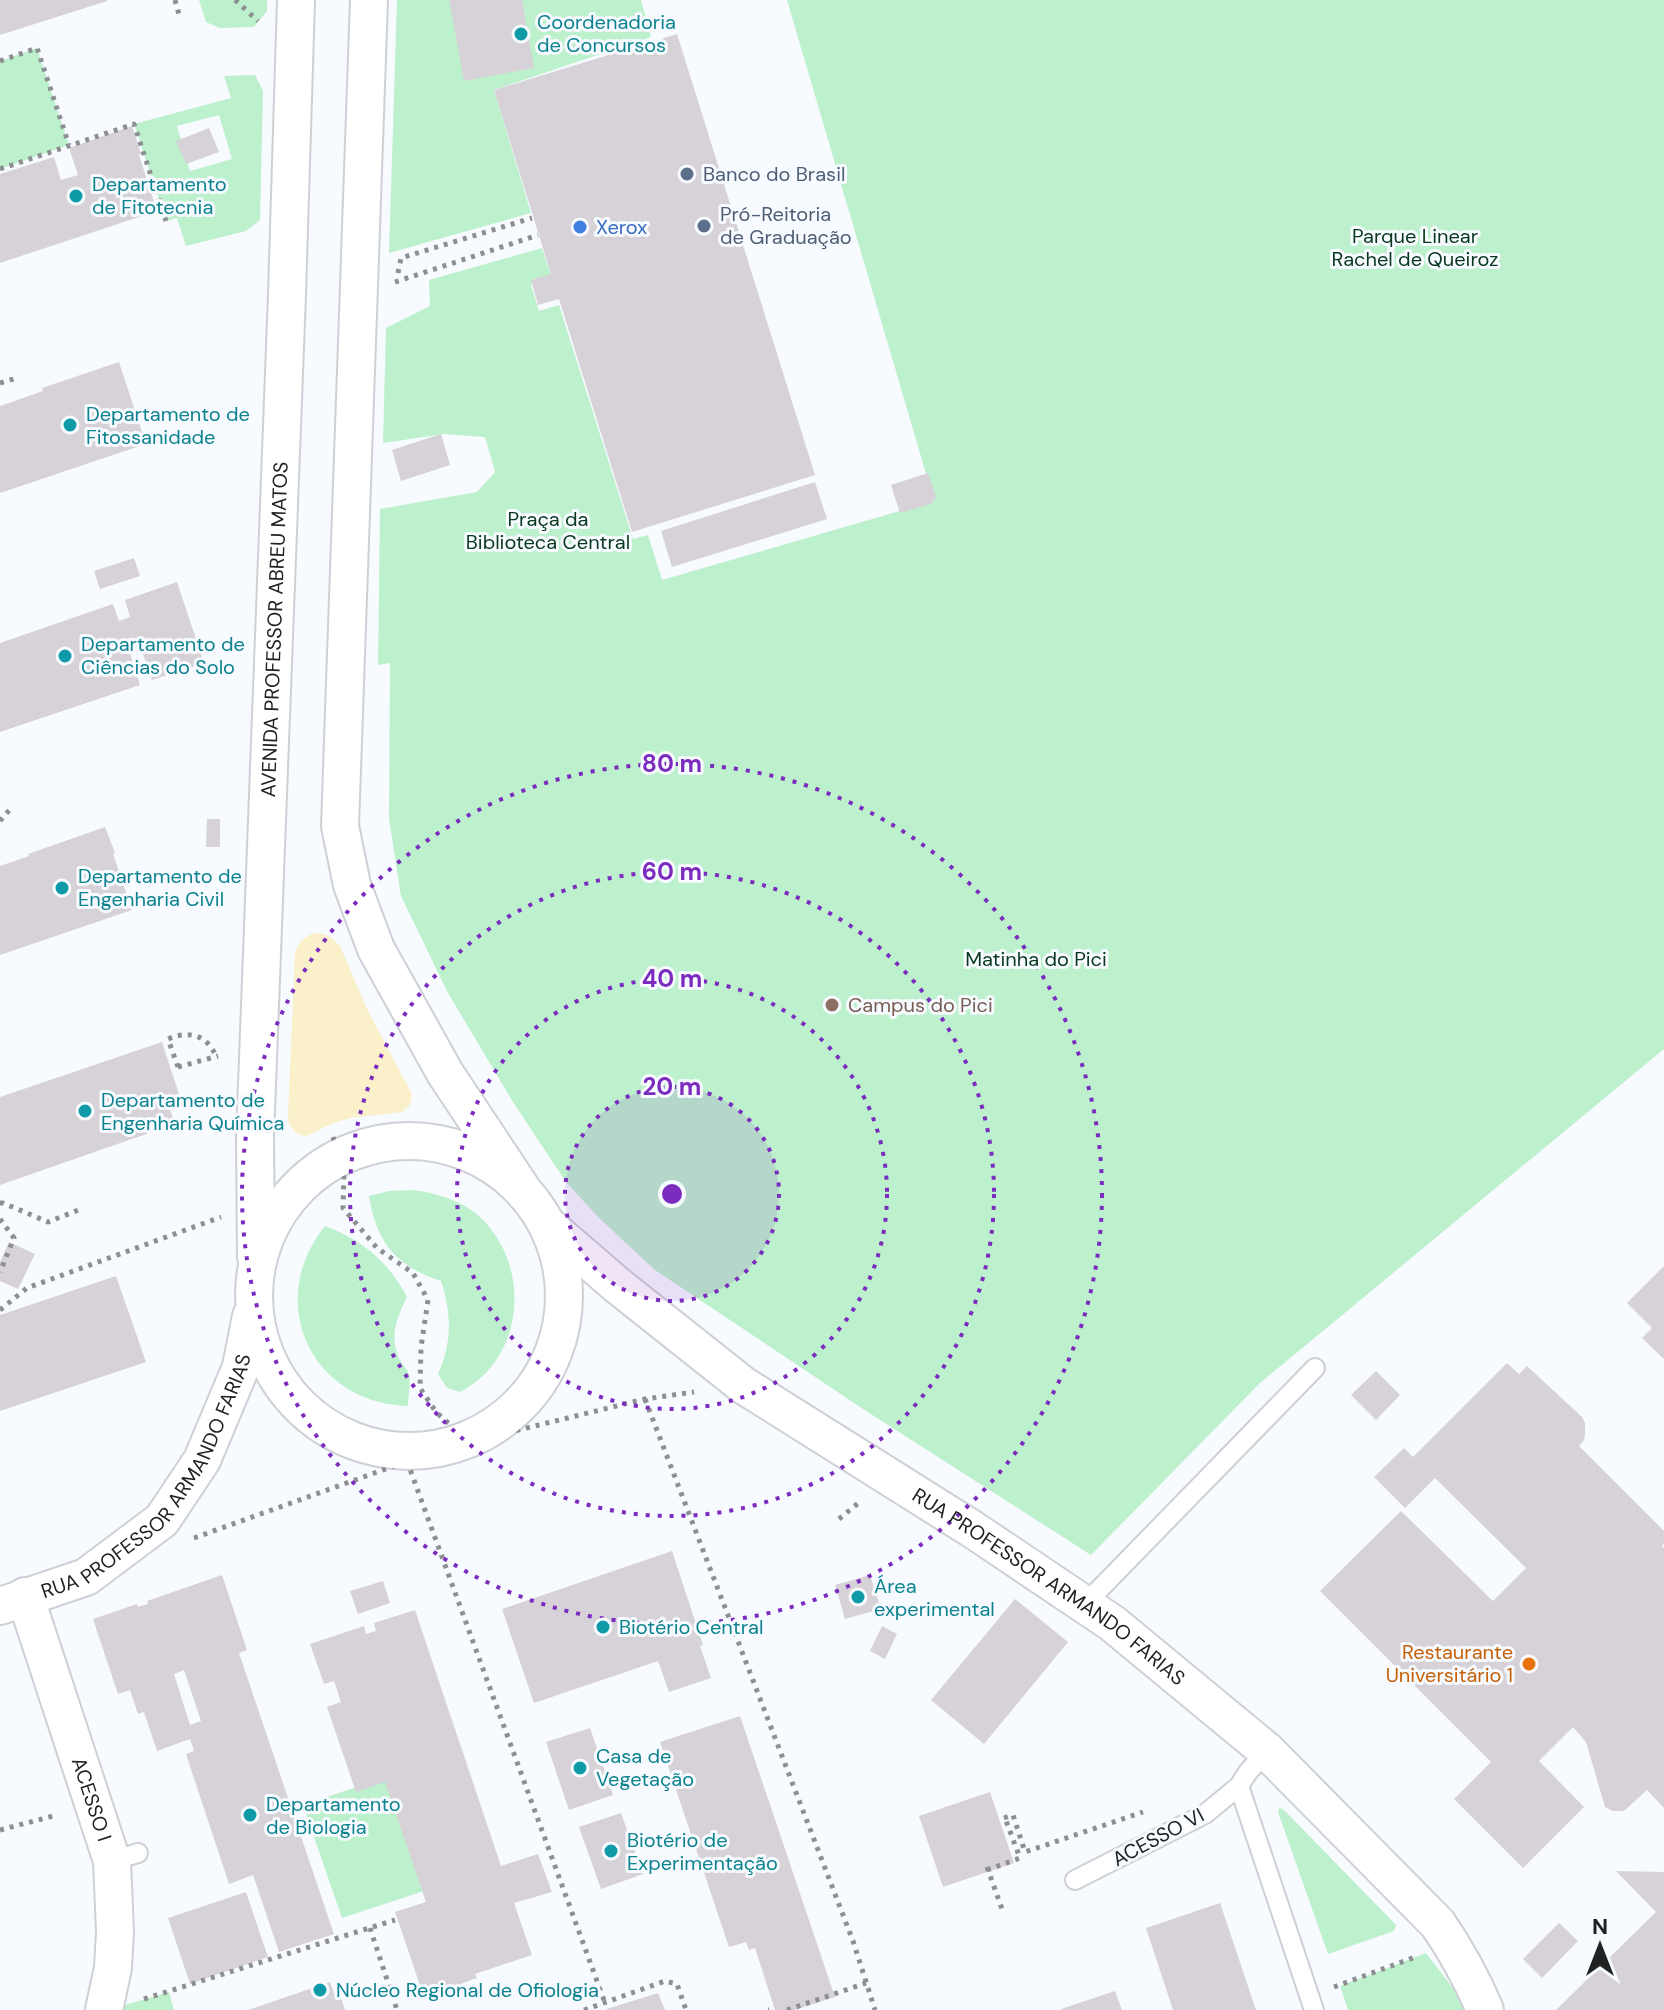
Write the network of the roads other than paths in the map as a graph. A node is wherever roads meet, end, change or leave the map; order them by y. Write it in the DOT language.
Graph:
graph roads {
  1 [pos="296,0"];
  2 [pos="369,0"];
  3 [pos="522,1189"];
  4 [pos="550,1227"];
  5 [pos="256,1257"];
  6 [pos="252,1310"];
  7 [pos="1315,1368"];
  8 [pos="12,1601"];
  9 [pos="1085,1604"];
  10 [pos="1267,1751"];
  11 [pos="1239,1786"];
  12 [pos="1075,1880"];
  13 [pos="118,2006"];
  14 [pos="1314,2010"];
  15 [pos="1485,2010"];
  1 -- 5 [label="street, AVENIDA PROFESSOR ABREU MATOS"];
  2 -- 3 [label="street"];
  3 -- 4 [label="street"];
  3 -- 5 [label="street"];
  4 -- 6 [label="street"];
  4 -- 9 [label="street, RUA PROFESSOR ARMANDO FARIAS"];
  5 -- 6 [label="street, AVENIDA PROFESSOR ABREU MATOS"];
  6 -- 8 [label="street, RUA PROFESSOR ARMANDO FARIAS"];
  7 -- 9 [label="lane"];
  8 -- 13 [label="street, ACESSO I"];
  9 -- 10 [label="street, RUA PROFESSOR ARMANDO FARIAS"];
  10 -- 11 [label="lane, ACESSO VI"];
  10 -- 15 [label="street, RUA PROFESSOR ARMANDO FARIAS"];
  11 -- 12 [label="lane, ACESSO VI"];
  11 -- 14 [label="lane"];
}
